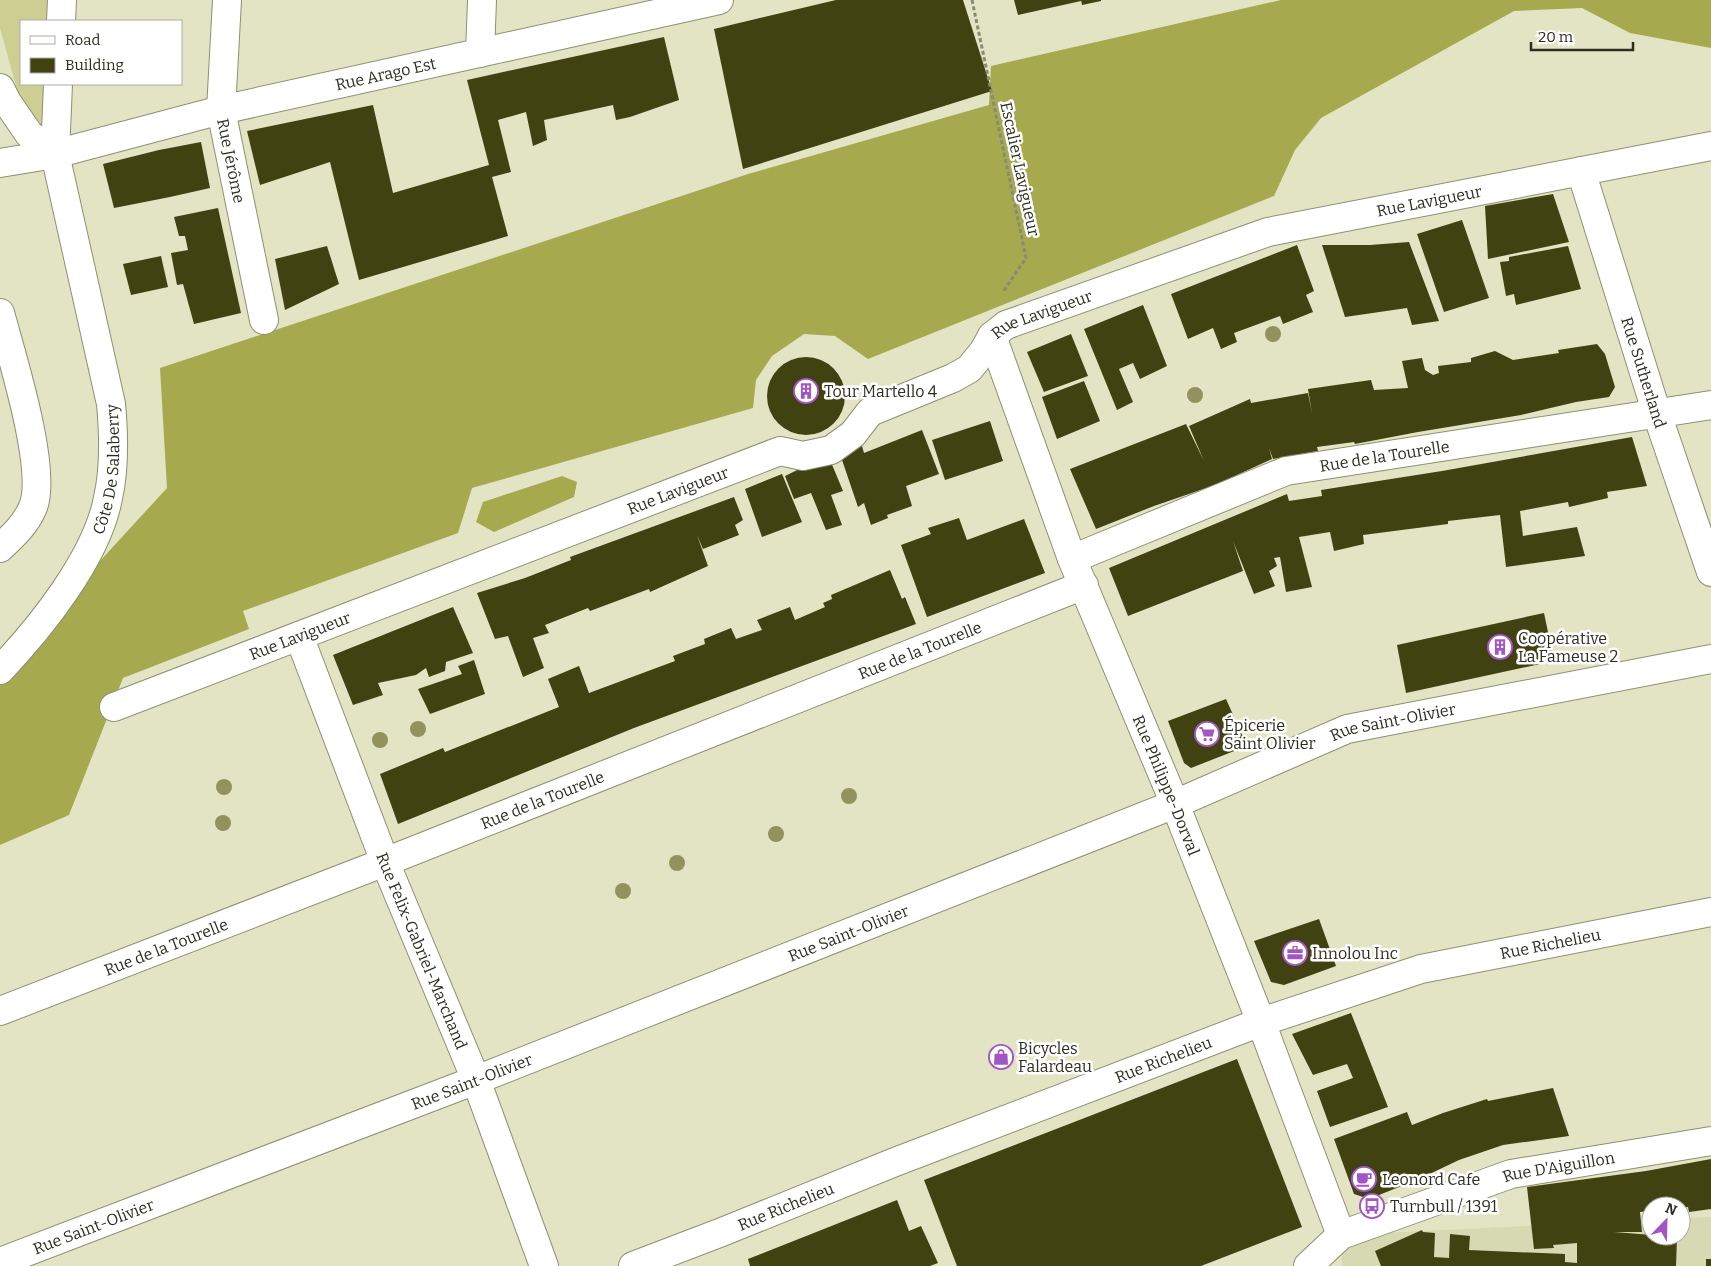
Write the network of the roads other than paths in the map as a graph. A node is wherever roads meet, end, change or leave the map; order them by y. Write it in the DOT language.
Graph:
graph roads {
  1 [pos="62,0"];
  2 [pos="227,0"];
  3 [pos="482,0"];
  4 [pos="719,0"];
  5 [pos="61,20"];
  6 [pos="480,54"];
  7 [pos="58,85"];
  8 [pos="0,88"];
  9 [pos="221,110"];
  10 [pos="1711,146"];
  11 [pos="55,154"];
  12 [pos="0,163"];
  13 [pos="1581,171"];
  14 [pos="0,313"];
  15 [pos="264,320"];
  16 [pos="992,336"];
  17 [pos="1711,405"];
  18 [pos="1658,414"];
  19 [pos="0,548"];
  20 [pos="1072,559"];
  21 [pos="1711,572"];
  22 [pos="1084,585"];
  23 [pos="299,636"];
  24 [pos="1711,659"];
  25 [pos="0,670"];
  26 [pos="114,707"];
  27 [pos="1176,804"];
  28 [pos="385,862"];
  29 [pos="1711,912"];
  30 [pos="0,1011"];
  31 [pos="1261,1022"];
  32 [pos="476,1080"];
  33 [pos="1711,1141"];
  34 [pos="1341,1235"];
  35 [pos="0,1262"];
  36 [pos="544,1266"];
  37 [pos="633,1266"];
  38 [pos="1308,1266"];
  1 -- 5 [label="street"];
  2 -- 9 [label="street, Rue Jérôme"];
  3 -- 6 [label="street"];
  4 -- 6 [label="street, Rue Arago Est"];
  6 -- 9 [label="street, Rue Arago Est"];
  7 -- 11 [label="street, Côte De Salaberry"];
  8 -- 11 [label="street"];
  9 -- 11 [label="street, Rue Arago Est"];
  9 -- 15 [label="street, Rue Jérôme"];
  10 -- 13 [label="street, Rue Lavigueur"];
  11 -- 12 [label="street, Rue Arago Est"];
  11 -- 25 [label="street, Côte De Salaberry"];
  13 -- 16 [label="street, Rue Lavigueur"];
  13 -- 18 [label="street, Rue Sutherland"];
  14 -- 19 [label="street"];
  16 -- 20 [label="street, Rue Philippe-Dorval"];
  16 -- 23 [label="street, Rue Lavigueur"];
  17 -- 18 [label="street, Rue de la Tourelle"];
  18 -- 20 [label="street, Rue de la Tourelle"];
  18 -- 21 [label="street, Rue Sutherland"];
  20 -- 22 [label="street, Rue Philippe-Dorval"];
  22 -- 27 [label="street, Rue Philippe-Dorval"];
  22 -- 28 [label="street, Rue de la Tourelle"];
  23 -- 26 [label="street, Rue Lavigueur"];
  23 -- 28 [label="street, Rue Felix-Gabriel-Marchand"];
  24 -- 27 [label="street, Rue Saint-Olivier"];
  27 -- 31 [label="street, Rue Philippe-Dorval"];
  27 -- 32 [label="street, Rue Saint-Olivier"];
  28 -- 30 [label="street, Rue de la Tourelle"];
  28 -- 32 [label="street, Rue Felix-Gabriel-Marchand"];
  29 -- 31 [label="street, Rue Richelieu"];
  31 -- 34 [label="street, Rue Philippe-Dorval"];
  31 -- 37 [label="street, Rue Richelieu"];
  32 -- 35 [label="street, Rue Saint-Olivier"];
  32 -- 36 [label="street, Rue Felix-Gabriel-Marchand"];
  33 -- 34 [label="street, Rue D'Aiguillon"];
  34 -- 38 [label="street, Rue D'Aiguillon"];
}
